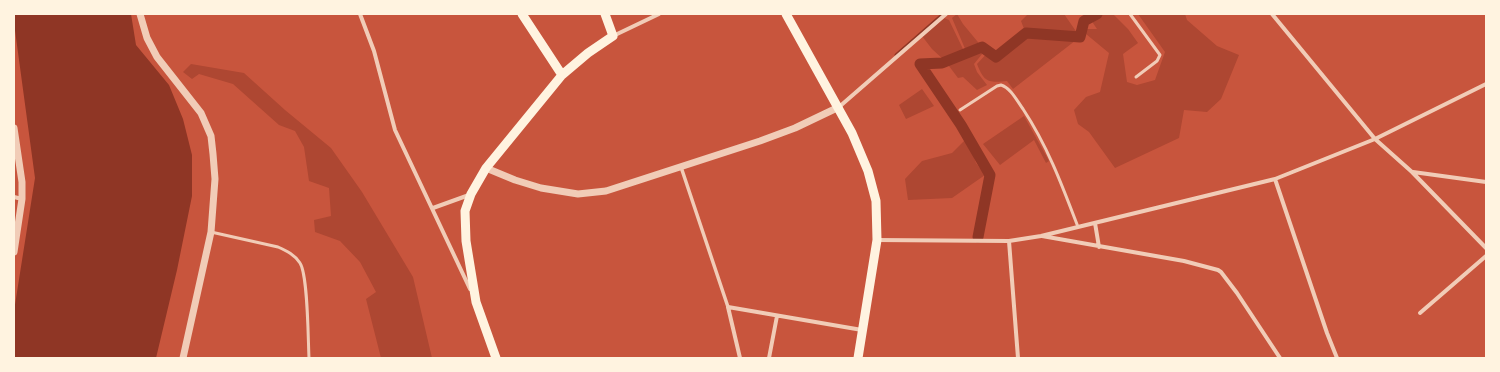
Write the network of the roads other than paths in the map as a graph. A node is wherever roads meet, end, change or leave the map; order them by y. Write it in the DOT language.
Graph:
graph roads {
  1 [pos="140,14"];
  2 [pos="360,14"];
  3 [pos="522,14"];
  4 [pos="605,14"];
  5 [pos="658,14"];
  6 [pos="786,14"];
  7 [pos="946,14"];
  8 [pos="1130,14"];
  9 [pos="1272,14"];
  10 [pos="613,36"];
  11 [pos="562,75"];
  12 [pos="1136,77"];
  13 [pos="1486,84"];
  14 [pos="839,107"];
  15 [pos="960,110"];
  16 [pos="14,128"];
  17 [pos="1375,139"];
  18 [pos="681,167"];
  19 [pos="486,168"];
  20 [pos="1412,172"];
  21 [pos="1275,179"];
  22 [pos="1486,182"];
  23 [pos="471,194"];
  24 [pos="14,198"];
  25 [pos="22,199"];
  26 [pos="432,208"];
  27 [pos="1094,223"];
  28 [pos="1078,227"];
  29 [pos="211,232"];
  30 [pos="1041,236"];
  31 [pos="878,240"];
  32 [pos="1009,241"];
  33 [pos="1099,247"];
  34 [pos="1486,248"];
  35 [pos="14,252"];
  36 [pos="1486,256"];
  37 [pos="476,302"];
  38 [pos="728,308"];
  39 [pos="1420,314"];
  40 [pos="777,316"];
  41 [pos="864,330"];
  42 [pos="183,358"];
  43 [pos="309,358"];
  44 [pos="496,358"];
  45 [pos="740,358"];
  46 [pos="769,358"];
  47 [pos="858,358"];
  48 [pos="1018,358"];
  49 [pos="1280,358"];
  50 [pos="1337,358"];
  1 -- 29 [label="street"];
  2 -- 26 [label="street"];
  3 -- 11 [label="main road"];
  4 -- 10 [label="main road"];
  5 -- 10 [label="street"];
  6 -- 14 [label="main road"];
  7 -- 14 [label="street"];
  8 -- 12 [label="lane"];
  9 -- 17 [label="street"];
  10 -- 11 [label="main road"];
  11 -- 19 [label="main road"];
  13 -- 17 [label="street"];
  14 -- 18 [label="street"];
  14 -- 31 [label="main road"];
  15 -- 28 [label="lane"];
  16 -- 25 [label="street"];
  17 -- 20 [label="street"];
  17 -- 21 [label="street"];
  18 -- 19 [label="street"];
  18 -- 38 [label="street"];
  19 -- 23 [label="main road"];
  20 -- 22 [label="street"];
  20 -- 34 [label="street"];
  21 -- 27 [label="street"];
  21 -- 50 [label="street"];
  23 -- 26 [label="street"];
  23 -- 37 [label="main road"];
  24 -- 25 [label="street"];
  25 -- 35 [label="street"];
  26 -- 37 [label="street"];
  27 -- 28 [label="street"];
  27 -- 33 [label="street"];
  28 -- 30 [label="street"];
  29 -- 42 [label="street"];
  29 -- 43 [label="lane"];
  30 -- 32 [label="street"];
  30 -- 33 [label="street"];
  31 -- 32 [label="street"];
  31 -- 41 [label="main road"];
  32 -- 48 [label="street"];
  33 -- 49 [label="street"];
  36 -- 39 [label="street"];
  37 -- 44 [label="main road"];
  38 -- 40 [label="street"];
  38 -- 45 [label="street"];
  40 -- 41 [label="street"];
  40 -- 46 [label="street"];
  41 -- 47 [label="main road"];
}
